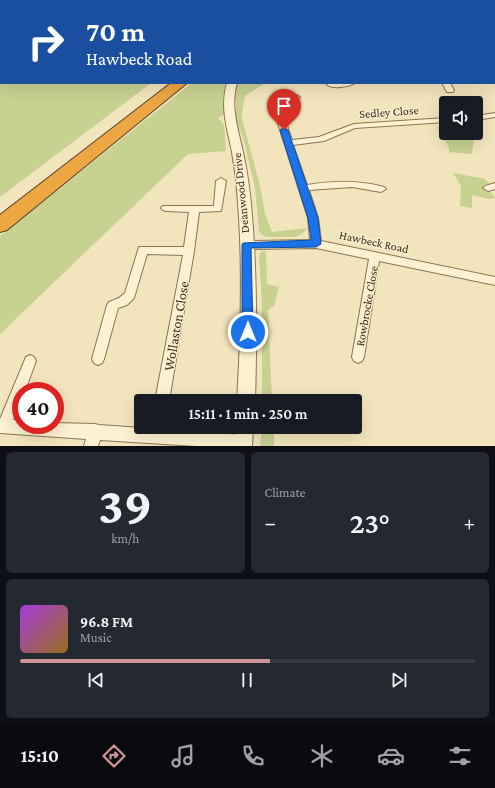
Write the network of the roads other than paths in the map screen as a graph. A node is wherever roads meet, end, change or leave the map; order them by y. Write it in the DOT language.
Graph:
graph roads {
  1 [pos="164,84"];
  2 [pos="179,84"];
  3 [pos="232,84"];
  4 [pos="340,84"];
  5 [pos="447,84"];
  6 [pos="331,85"];
  7 [pos="450,90"];
  8 [pos="296,97"];
  9 [pos="495,115"];
  10 [pos="483,117"];
  11 [pos="439,120"];
  12 [pos="289,143"];
  13 [pos="221,181"];
  14 [pos="304,188"];
  15 [pos="381,189"];
  16 [pos="166,208"];
  17 [pos="0,209"];
  18 [pos="194,209"];
  19 [pos="0,225"];
  20 [pos="316,244"];
  21 [pos="247,245"];
  22 [pos="189,250"];
  23 [pos="375,255"];
  24 [pos="495,281"];
  25 [pos="358,357"];
  26 [pos="98,359"];
  27 [pos="30,361"];
  28 [pos="163,394"];
  29 [pos="246,394"];
  30 [pos="2,426"];
  31 [pos="95,431"];
  32 [pos="134,431"];
  33 [pos="193,434"];
  34 [pos="243,438"];
  35 [pos="91,446"];
  1 -- 17 [label="highway"];
  2 -- 19 [label="highway"];
  3 -- 21 [label="street, Deanwood Drive"];
  4 -- 6 [label="street"];
  5 -- 7 [label="street"];
  8 -- 12 [label="street"];
  9 -- 10 [label="street"];
  11 -- 12 [label="street, Sedley Close"];
  12 -- 14 [label="street"];
  13 -- 18 [label="street"];
  14 -- 15 [label="street"];
  14 -- 20 [label="street"];
  16 -- 18 [label="street"];
  18 -- 22 [label="street, Wollaston Close"];
  20 -- 21 [label="street, Hawbeck Road"];
  20 -- 23 [label="street, Hawbeck Road"];
  21 -- 29 [label="street, Deanwood Drive"];
  22 -- 26 [label="street"];
  22 -- 28 [label="street, Wollaston Close"];
  23 -- 24 [label="street, Hawbeck Road"];
  23 -- 25 [label="street, Rowbrocke Close"];
  27 -- 30 [label="street"];
  30 -- 31 [label="street"];
  31 -- 32 [label="street"];
  31 -- 35 [label="street"];
  33 -- 34 [label="street"];
}
